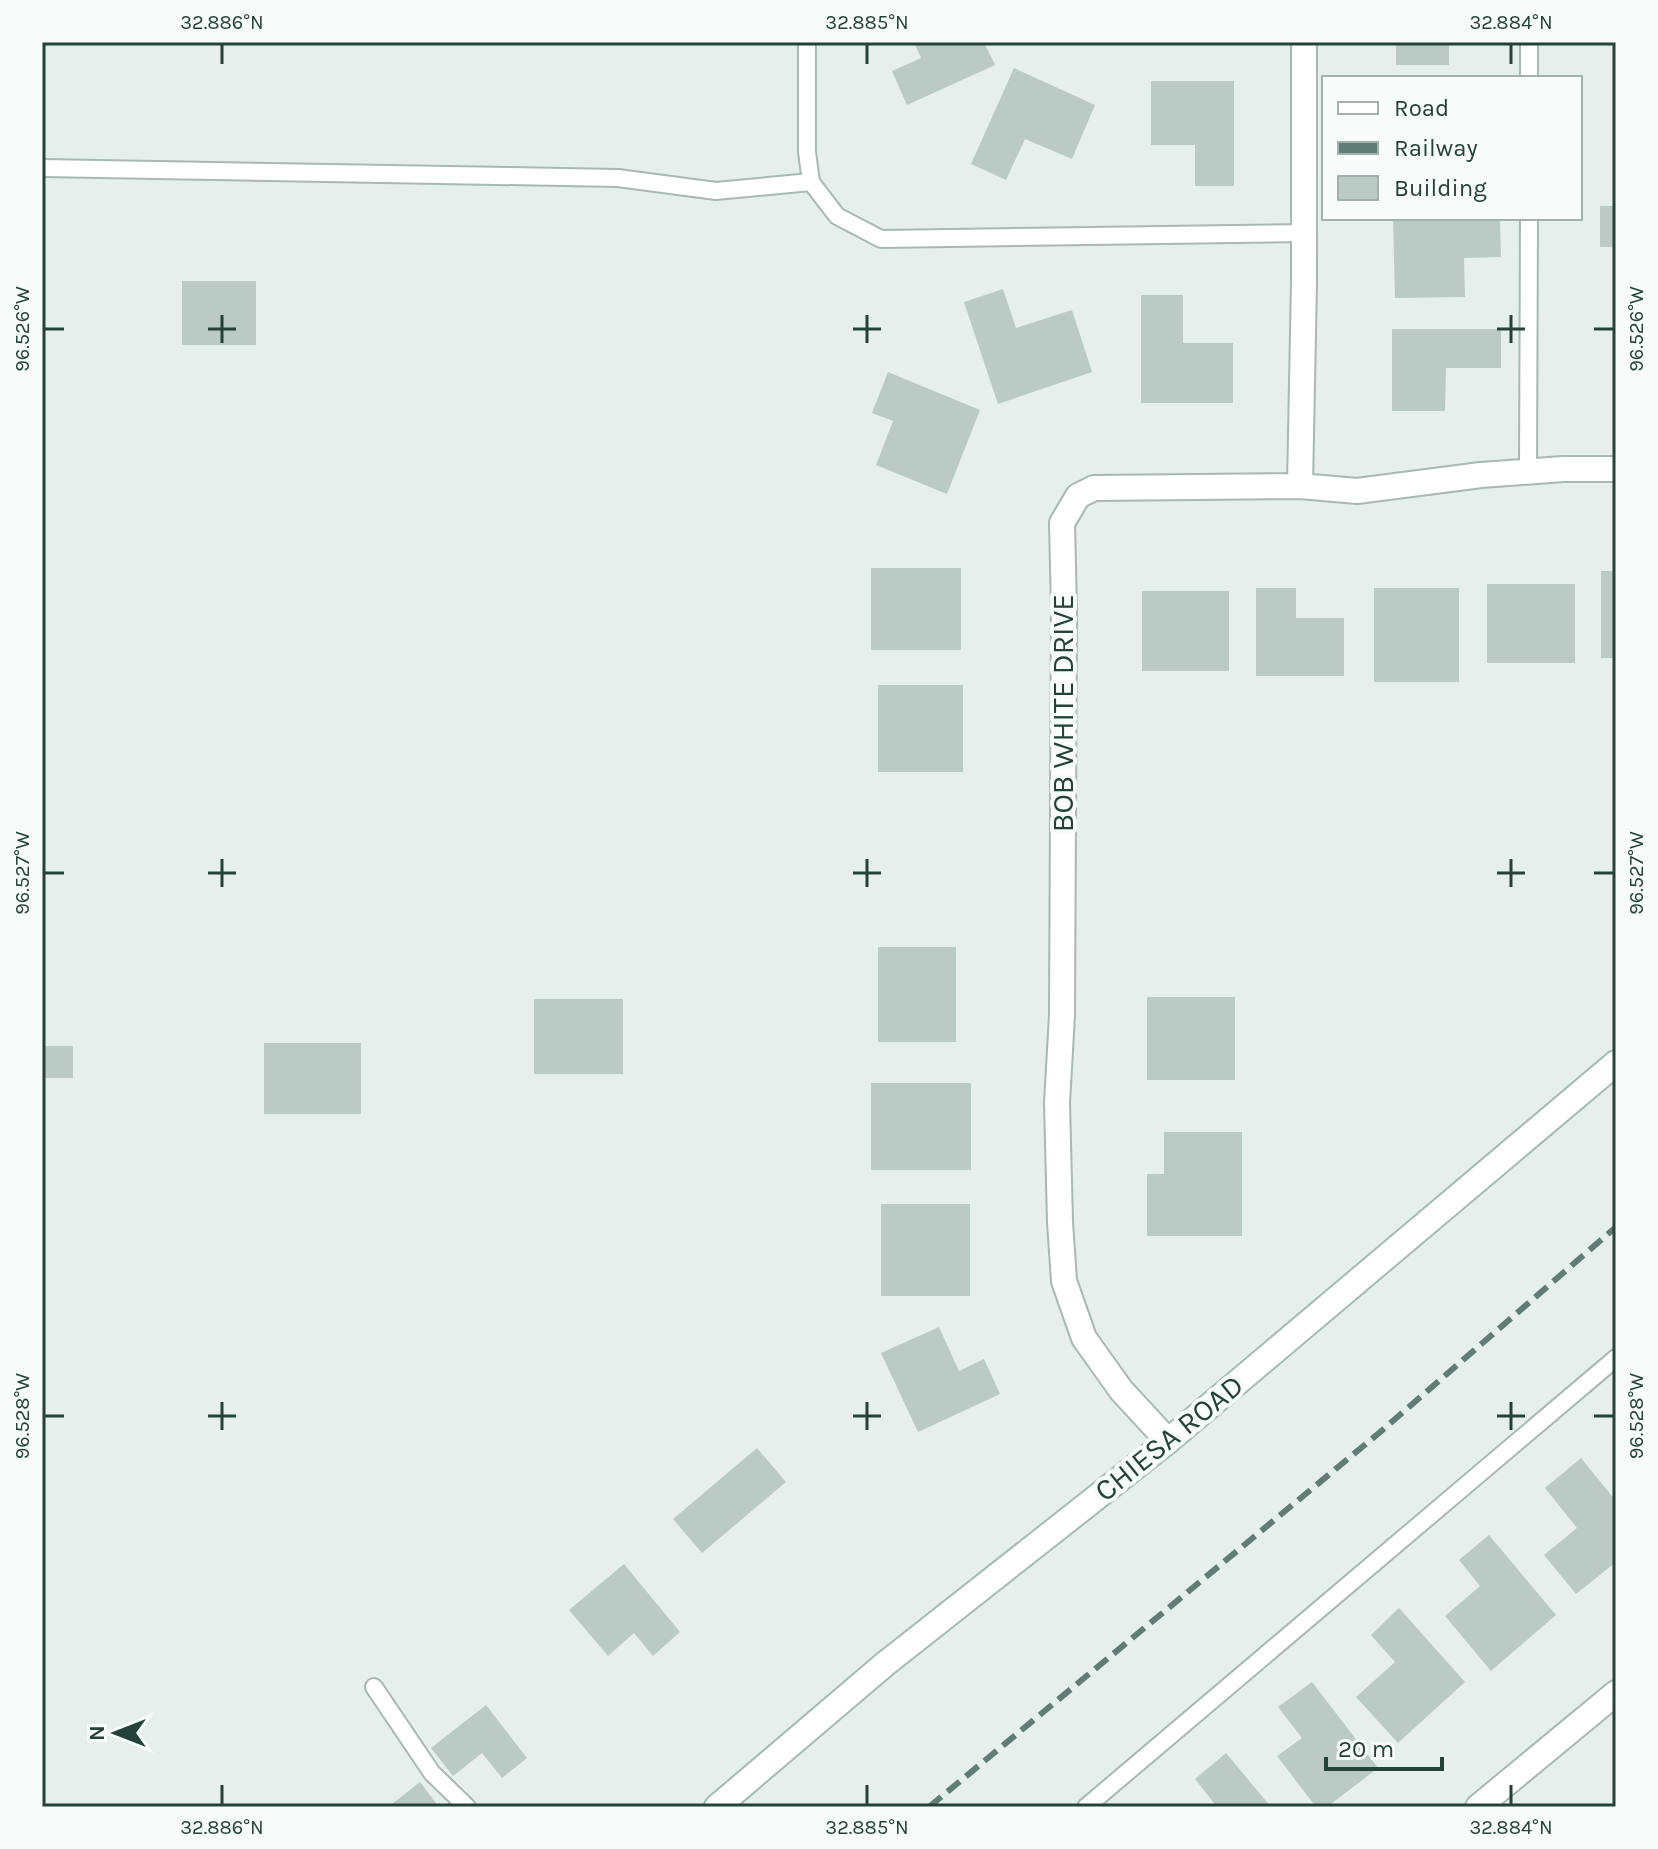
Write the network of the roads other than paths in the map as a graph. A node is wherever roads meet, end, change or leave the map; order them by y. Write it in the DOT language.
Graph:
graph roads {
  1 [pos="807,42"];
  2 [pos="1304,42"];
  3 [pos="1529,42"];
  4 [pos="1529,76"];
  5 [pos="42,168"];
  6 [pos="811,182"];
  7 [pos="1529,220"];
  8 [pos="1304,233"];
  9 [pos="1616,469"];
  10 [pos="1528,471"];
  11 [pos="1300,486"];
  12 [pos="1616,1063"];
  13 [pos="1616,1358"];
  14 [pos="1168,1441"];
  15 [pos="374,1687"];
  16 [pos="1616,1693"];
  17 [pos="467,1807"];
  18 [pos="717,1807"];
  19 [pos="1086,1807"];
  20 [pos="1478,1807"];
  1 -- 6 [label="lane"];
  2 -- 8 [label="street"];
  3 -- 4 [label="lane"];
  5 -- 6 [label="lane"];
  6 -- 8 [label="lane"];
  7 -- 10 [label="lane"];
  8 -- 11 [label="street"];
  9 -- 10 [label="street, BOB WHITE DRIVE"];
  10 -- 11 [label="street, BOB WHITE DRIVE"];
  11 -- 14 [label="street, BOB WHITE DRIVE"];
  12 -- 14 [label="street, CHIESA ROAD"];
  13 -- 19 [label="lane"];
  14 -- 18 [label="street, CHIESA ROAD"];
  15 -- 17 [label="lane"];
  16 -- 20 [label="street"];
}
